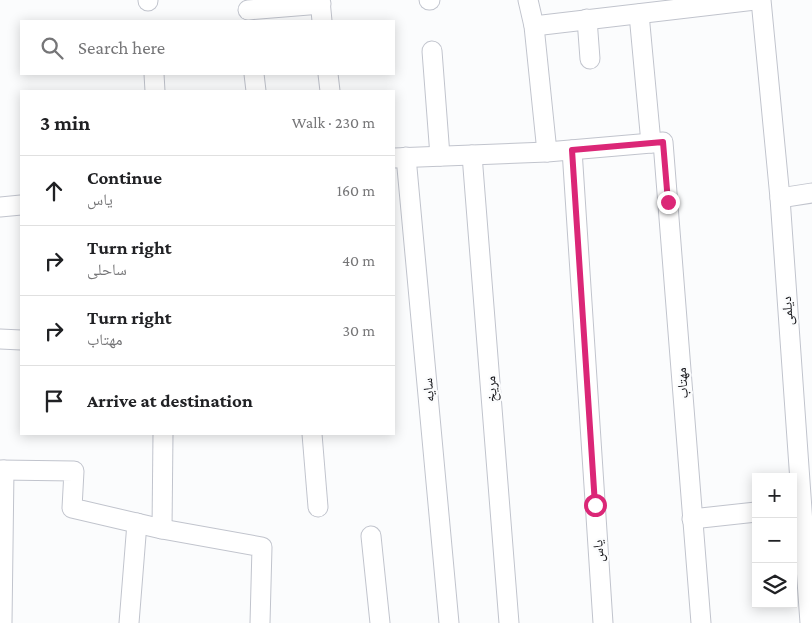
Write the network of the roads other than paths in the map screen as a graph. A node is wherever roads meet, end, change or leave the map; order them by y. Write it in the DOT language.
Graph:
graph roads {
  1 [pos="528,0"];
  2 [pos="755,0"];
  3 [pos="760,0"];
  4 [pos="321,8"];
  5 [pos="248,10"];
  6 [pos="638,14"];
  7 [pos="587,19"];
  8 [pos="534,26"];
  9 [pos="432,51"];
  10 [pos="590,59"];
  11 [pos="154,75"];
  12 [pos="254,75"];
  13 [pos="328,75"];
  14 [pos="155,90"];
  15 [pos="256,90"];
  16 [pos="330,90"];
  17 [pos="657,142"];
  18 [pos="572,150"];
  19 [pos="547,152"];
  20 [pos="472,155"];
  21 [pos="440,156"];
  22 [pos="400,158"];
  23 [pos="812,193"];
  24 [pos="780,198"];
  25 [pos="20,205"];
  26 [pos="0,206"];
  27 [pos="0,340"];
  28 [pos="20,340"];
  29 [pos="163,435"];
  30 [pos="312,435"];
  31 [pos="2,470"];
  32 [pos="318,507"];
  33 [pos="802,507"];
  34 [pos="752,512"];
  35 [pos="692,519"];
  36 [pos="137,523"];
  37 [pos="162,529"];
  38 [pos="370,536"];
  39 [pos="2,623"];
  40 [pos="129,623"];
  41 [pos="260,623"];
  42 [pos="380,623"];
  43 [pos="449,623"];
  44 [pos="509,623"];
  45 [pos="603,623"];
  46 [pos="701,623"];
  47 [pos="810,623"];
  1 -- 8 [label="street"];
  2 -- 6 [label="street"];
  3 -- 24 [label="street, دیلمی"];
  4 -- 5 [label="street"];
  6 -- 7 [label="street"];
  6 -- 17 [label="street, مهتاب"];
  7 -- 8 [label="street"];
  7 -- 10 [label="street"];
  8 -- 19 [label="street"];
  9 -- 21 [label="street"];
  11 -- 14 [label="street"];
  12 -- 15 [label="street"];
  13 -- 16 [label="street"];
  17 -- 18 [label="street"];
  17 -- 35 [label="street, مهتاب"];
  18 -- 19 [label="street"];
  18 -- 45 [label="street, یاس"];
  19 -- 20 [label="street"];
  20 -- 21 [label="street"];
  20 -- 44 [label="street, مریخ"];
  21 -- 22 [label="street"];
  22 -- 43 [label="street, سایه"];
  23 -- 24 [label="street"];
  24 -- 33 [label="street, دیلمی"];
  25 -- 26 [label="street"];
  27 -- 28 [label="street"];
  29 -- 37 [label="street"];
  30 -- 32 [label="street"];
  31 -- 36 [label="street"];
  31 -- 39 [label="street"];
  33 -- 47 [label="street, دیلمی"];
  34 -- 35 [label="street"];
  35 -- 46 [label="street, مهتاب"];
  36 -- 37 [label="street"];
  36 -- 40 [label="street"];
  37 -- 41 [label="street"];
  38 -- 42 [label="street"];
}
